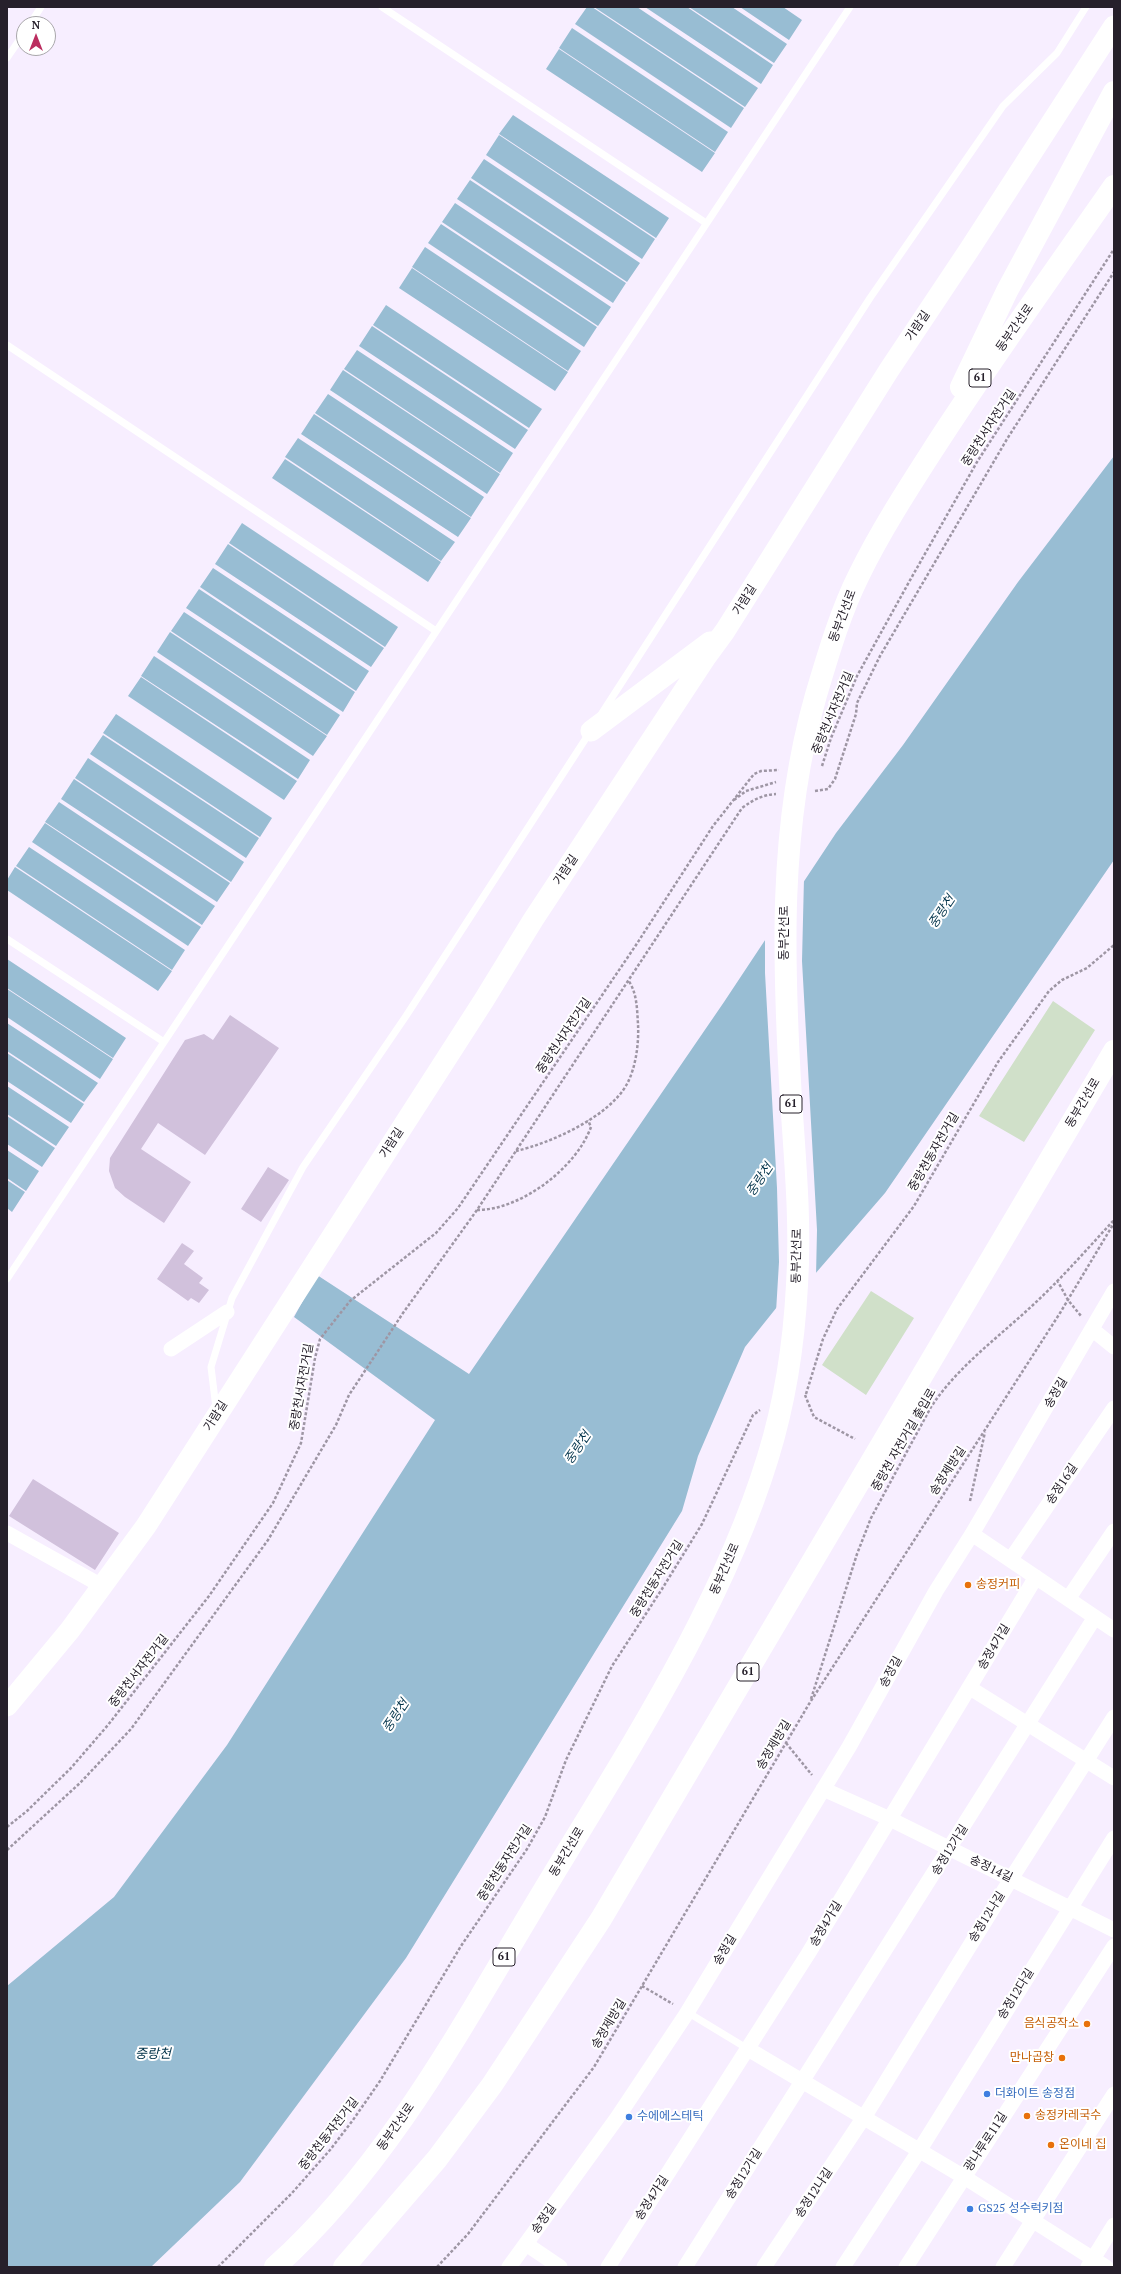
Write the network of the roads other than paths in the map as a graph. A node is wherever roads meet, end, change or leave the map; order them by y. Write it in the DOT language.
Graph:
graph roads {
  1 [pos="41,7"];
  2 [pos="382,7"];
  3 [pos="850,7"];
  4 [pos="1086,7"];
  5 [pos="35,16"];
  6 [pos="1114,26"];
  7 [pos="16,45"];
  8 [pos="7,58"];
  9 [pos="1114,92"];
  10 [pos="1114,186"];
  11 [pos="706,224"];
  12 [pos="7,345"];
  13 [pos="922,467"];
  14 [pos="436,631"];
  15 [pos="726,631"];
  16 [pos="590,731"];
  17 [pos="7,939"];
  18 [pos="164,1042"];
  19 [pos="1114,1051"];
  20 [pos="7,1279"];
  21 [pos="1114,1291"];
  22 [pos="227,1312"];
  23 [pos="1093,1330"];
  24 [pos="1114,1347"];
  25 [pos="171,1349"];
  26 [pos="1114,1408"];
  27 [pos="217,1414"];
  28 [pos="1114,1531"];
  29 [pos="7,1533"];
  30 [pos="972,1534"];
  31 [pos="1011,1559"];
  32 [pos="1036,1577"];
  33 [pos="102,1586"];
  34 [pos="1068,1599"];
  35 [pos="1095,1617"];
  36 [pos="1114,1630"];
  37 [pos="970,1688"];
  38 [pos="7,1706"];
  39 [pos="1114,1717"];
  40 [pos="1028,1724"];
  41 [pos="1086,1760"];
  42 [pos="1114,1778"];
  43 [pos="823,1789"];
  44 [pos="890,1819"];
  45 [pos="1114,1838"];
  46 [pos="950,1848"];
  47 [pos="1011,1878"];
  48 [pos="1069,1908"];
  49 [pos="1114,1930"];
  50 [pos="1114,1946"];
  51 [pos="687,2012"];
  52 [pos="748,2049"];
  53 [pos="803,2082"];
  54 [pos="1114,2094"];
  55 [pos="863,2119"];
  56 [pos="919,2151"];
  57 [pos="964,2177"];
  58 [pos="1032,2222"];
  59 [pos="1114,2225"];
  60 [pos="526,2244"];
  61 [pos="1090,2263"];
  62 [pos="275,2267"];
  63 [pos="344,2267"];
  64 [pos="509,2267"];
  65 [pos="560,2267"];
  66 [pos="608,2267"];
  67 [pos="686,2267"];
  68 [pos="764,2267"];
  69 [pos="843,2267"];
  70 [pos="906,2267"];
  71 [pos="1003,2267"];
  72 [pos="1106,2267"];
  1 -- 5 [label="lane"];
  2 -- 11 [label="lane"];
  3 -- 11 [label="lane"];
  4 -- 16 [label="lane"];
  6 -- 15 [label="street, 가람길"];
  7 -- 8 [label="lane"];
  9 -- 13 [label="highway"];
  10 -- 13 [label="highway, 동부간선로 / 61"];
  11 -- 14 [label="lane"];
  12 -- 14 [label="lane"];
  13 -- 62 [label="highway, 동부간선로 / 61"];
  14 -- 18 [label="lane"];
  15 -- 16 [label="street"];
  15 -- 27 [label="street, 가람길"];
  16 -- 22 [label="lane"];
  17 -- 18 [label="lane"];
  18 -- 20 [label="lane"];
  19 -- 63 [label="highway, 동부간선로 / 61"];
  21 -- 23 [label="street, 송정길"];
  22 -- 25 [label="street"];
  22 -- 27 [label="lane"];
  23 -- 24 [label="street"];
  23 -- 30 [label="street, 송정길"];
  26 -- 31 [label="street, 송정16길"];
  27 -- 33 [label="street, 가람길"];
  28 -- 34 [label="street"];
  29 -- 33 [label="street"];
  30 -- 31 [label="street"];
  30 -- 43 [label="street, 송정길"];
  31 -- 32 [label="street"];
  32 -- 34 [label="street"];
  32 -- 37 [label="street, 송정4가길"];
  33 -- 38 [label="street, 가람길"];
  34 -- 35 [label="street"];
  35 -- 36 [label="street"];
  35 -- 40 [label="street, 송정12가길"];
  37 -- 40 [label="street"];
  37 -- 44 [label="street, 송정4가길"];
  39 -- 41 [label="street, 송정12나길"];
  40 -- 41 [label="street"];
  40 -- 46 [label="street, 송정12가길"];
  41 -- 42 [label="street"];
  41 -- 47 [label="street, 송정12나길"];
  43 -- 44 [label="street, 송정14길"];
  43 -- 51 [label="street, 송정길"];
  44 -- 46 [label="street, 송정14길"];
  44 -- 52 [label="street, 송정4가길"];
  45 -- 48 [label="street, 송정12다길"];
  46 -- 47 [label="street, 송정14길"];
  46 -- 53 [label="street, 송정12가길"];
  47 -- 48 [label="street, 송정14길"];
  47 -- 55 [label="street, 송정12나길"];
  48 -- 49 [label="street, 송정14길"];
  48 -- 56 [label="street, 송정12다길"];
  50 -- 57 [label="street, 광나루로11길"];
  51 -- 52 [label="lane"];
  51 -- 60 [label="street, 송정길"];
  52 -- 53 [label="street"];
  52 -- 66 [label="street, 송정4가길"];
  53 -- 55 [label="street"];
  53 -- 67 [label="street, 송정12가길"];
  54 -- 58 [label="street"];
  55 -- 56 [label="street"];
  55 -- 68 [label="street, 송정12나길"];
  56 -- 57 [label="street, 광나루로11길"];
  56 -- 69 [label="street, 송정12다길"];
  57 -- 58 [label="street, 광나루로11길"];
  57 -- 70 [label="street, 광나루로11길"];
  58 -- 61 [label="street, 광나루로11길"];
  58 -- 71 [label="street"];
  59 -- 61 [label="street"];
  60 -- 64 [label="street, 송정길"];
  60 -- 65 [label="street"];
  61 -- 72 [label="street, 광나루로11길"];
}
